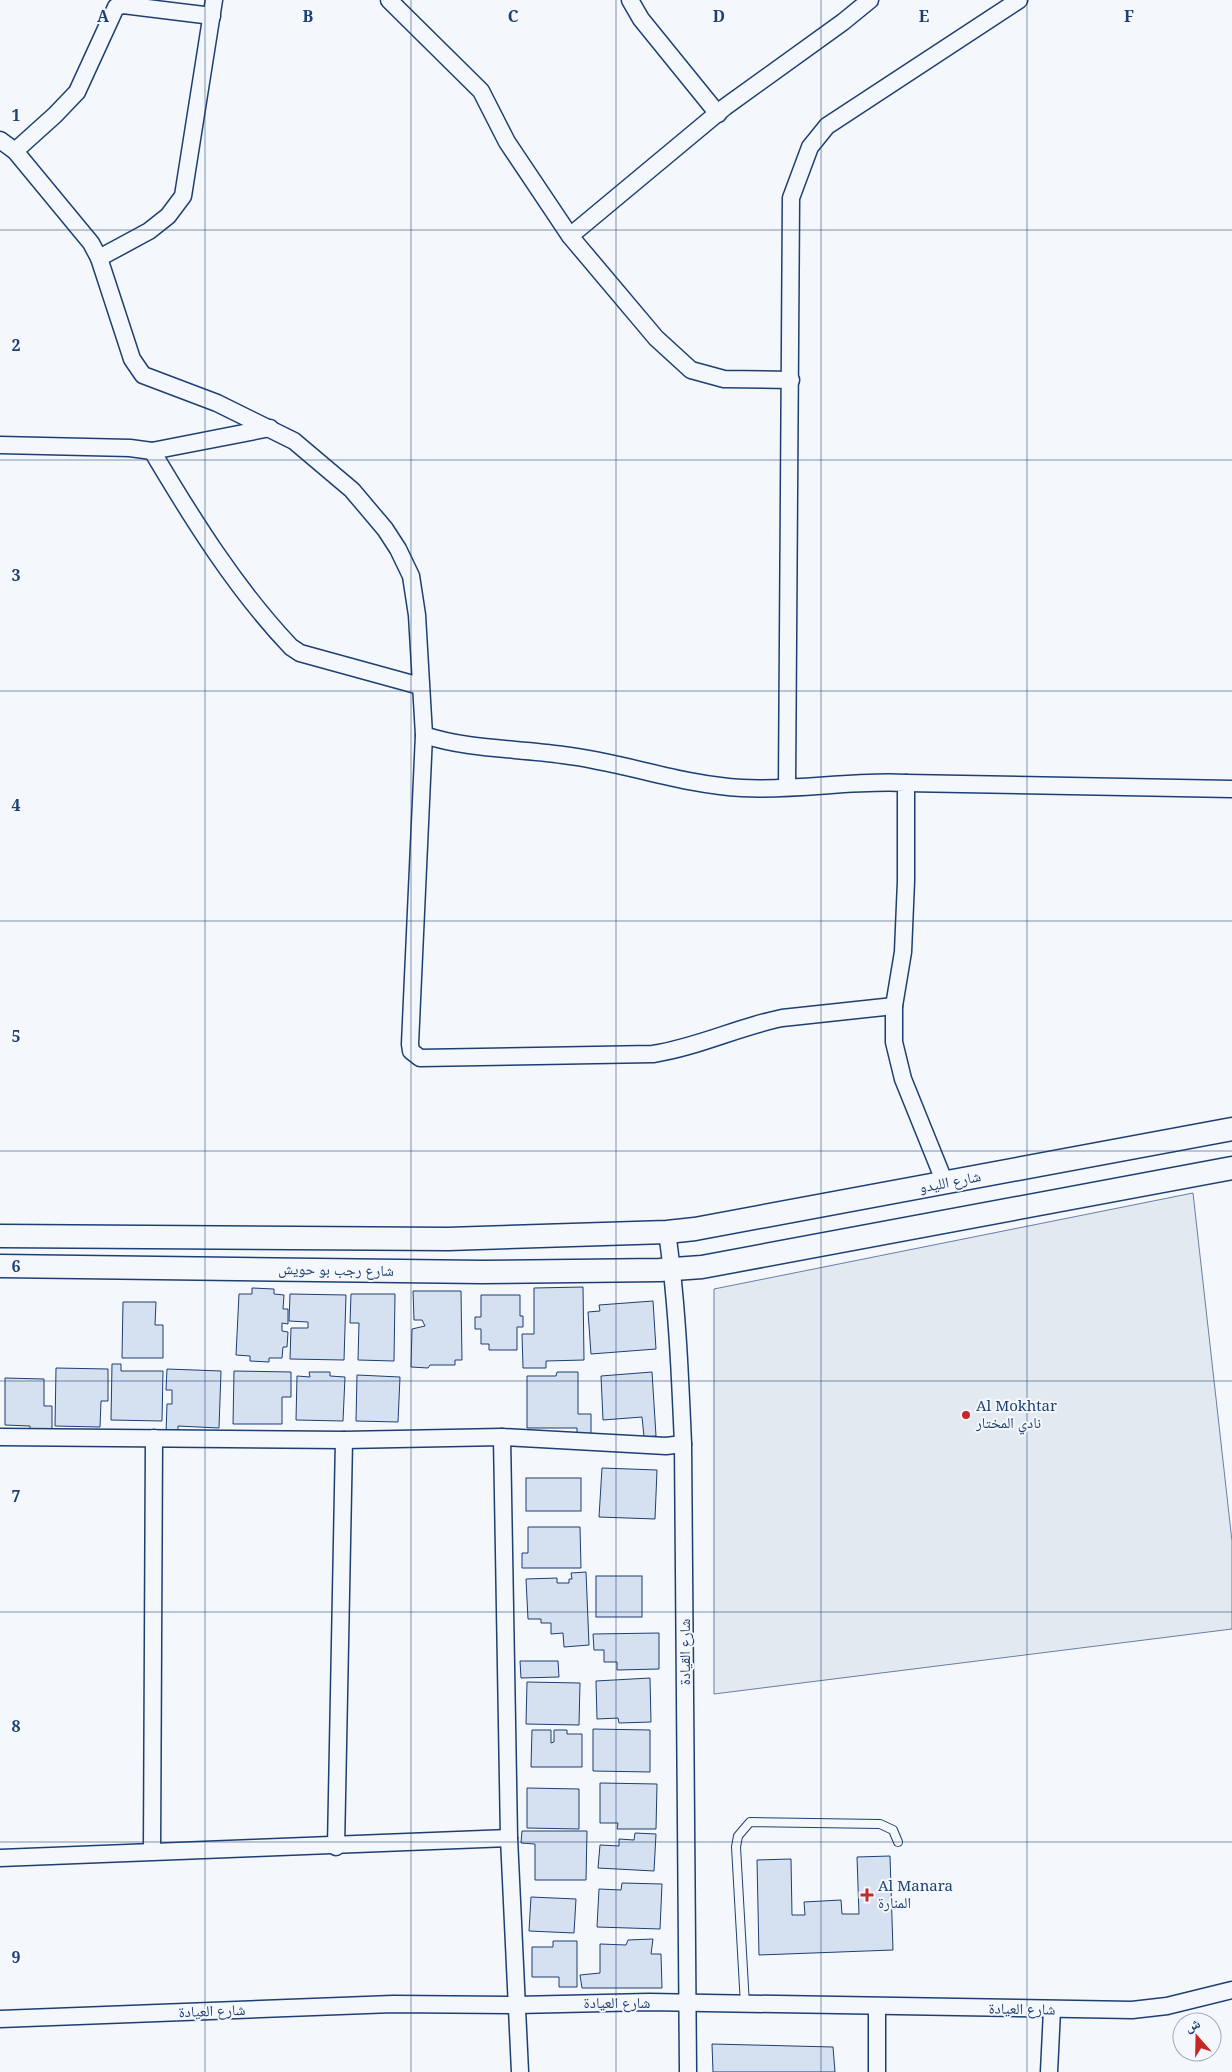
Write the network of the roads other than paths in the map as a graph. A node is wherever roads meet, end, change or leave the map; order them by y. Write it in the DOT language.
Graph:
graph roads {
  1 [pos="389,0"];
  2 [pos="630,0"];
  3 [pos="870,0"];
  4 [pos="1019,0"];
  5 [pos="213,8"];
  6 [pos="718,114"];
  7 [pos="0,140"];
  8 [pos="15,151"];
  9 [pos="570,236"];
  10 [pos="99,258"];
  11 [pos="791,380"];
  12 [pos="270,428"];
  13 [pos="0,445"];
  14 [pos="152,451"];
  15 [pos="420,686"];
  16 [pos="424,735"];
  17 [pos="906,783"];
  18 [pos="787,787"];
  19 [pos="1232,788"];
  20 [pos="894,1006"];
  21 [pos="1232,1129"];
  22 [pos="1232,1168"];
  23 [pos="945,1183"];
  24 [pos="667,1232"];
  25 [pos="0,1236"];
  26 [pos="0,1266"];
  27 [pos="672,1268"];
  28 [pos="0,1437"];
  29 [pos="502,1437"];
  30 [pos="154,1438"];
  31 [pos="344,1440"];
  32 [pos="683,1444"];
  33 [pos="509,1838"];
  34 [pos="898,1842"];
  35 [pos="336,1846"];
  36 [pos="152,1851"];
  37 [pos="0,1858"];
  38 [pos="1232,1990"];
  39 [pos="687,2004"];
  40 [pos="517,2005"];
  41 [pos="745,2005"];
  42 [pos="876,2007"];
  43 [pos="1052,2010"];
  44 [pos="0,2019"];
  45 [pos="520,2072"];
  46 [pos="688,2072"];
  47 [pos="877,2072"];
  48 [pos="1049,2072"];
  1 -- 9 [label="street"];
  2 -- 6 [label="street"];
  3 -- 6 [label="street"];
  4 -- 11 [label="street"];
  5 -- 8 [label="street"];
  5 -- 10 [label="street"];
  6 -- 9 [label="street"];
  7 -- 8 [label="street"];
  8 -- 10 [label="street"];
  9 -- 11 [label="street"];
  10 -- 12 [label="street"];
  11 -- 18 [label="street"];
  12 -- 14 [label="street"];
  12 -- 15 [label="street"];
  13 -- 14 [label="street"];
  14 -- 15 [label="street"];
  15 -- 16 [label="street"];
  16 -- 18 [label="street"];
  16 -- 20 [label="street"];
  17 -- 18 [label="street"];
  17 -- 19 [label="street"];
  17 -- 20 [label="street"];
  20 -- 23 [label="street"];
  21 -- 23 [label="main road, شارع الليدو"];
  22 -- 27 [label="main road"];
  23 -- 24 [label="main road, شارع الليدو"];
  24 -- 25 [label="main road, شارع رجب بو حويش"];
  24 -- 27 [label="street, شارع القيادة"];
  26 -- 27 [label="main road, شارع رجب بو حويش"];
  27 -- 32 [label="street, شارع القيادة"];
  28 -- 30 [label="street"];
  29 -- 31 [label="street"];
  29 -- 32 [label="street"];
  29 -- 33 [label="street"];
  30 -- 31 [label="street"];
  30 -- 36 [label="street"];
  31 -- 35 [label="street"];
  32 -- 39 [label="street, شارع القيادة"];
  33 -- 35 [label="street"];
  33 -- 40 [label="street"];
  34 -- 41 [label="lane"];
  35 -- 36 [label="street"];
  36 -- 37 [label="street"];
  38 -- 43 [label="street, شارع العيادة"];
  39 -- 40 [label="street, شارع العيادة"];
  39 -- 41 [label="street, شارع العيادة"];
  39 -- 46 [label="street, شارع القيادة"];
  40 -- 44 [label="street, شارع العيادة"];
  40 -- 45 [label="street"];
  41 -- 42 [label="street, شارع العيادة"];
  42 -- 43 [label="street, شارع العيادة"];
  42 -- 47 [label="street"];
  43 -- 48 [label="street"];
}
